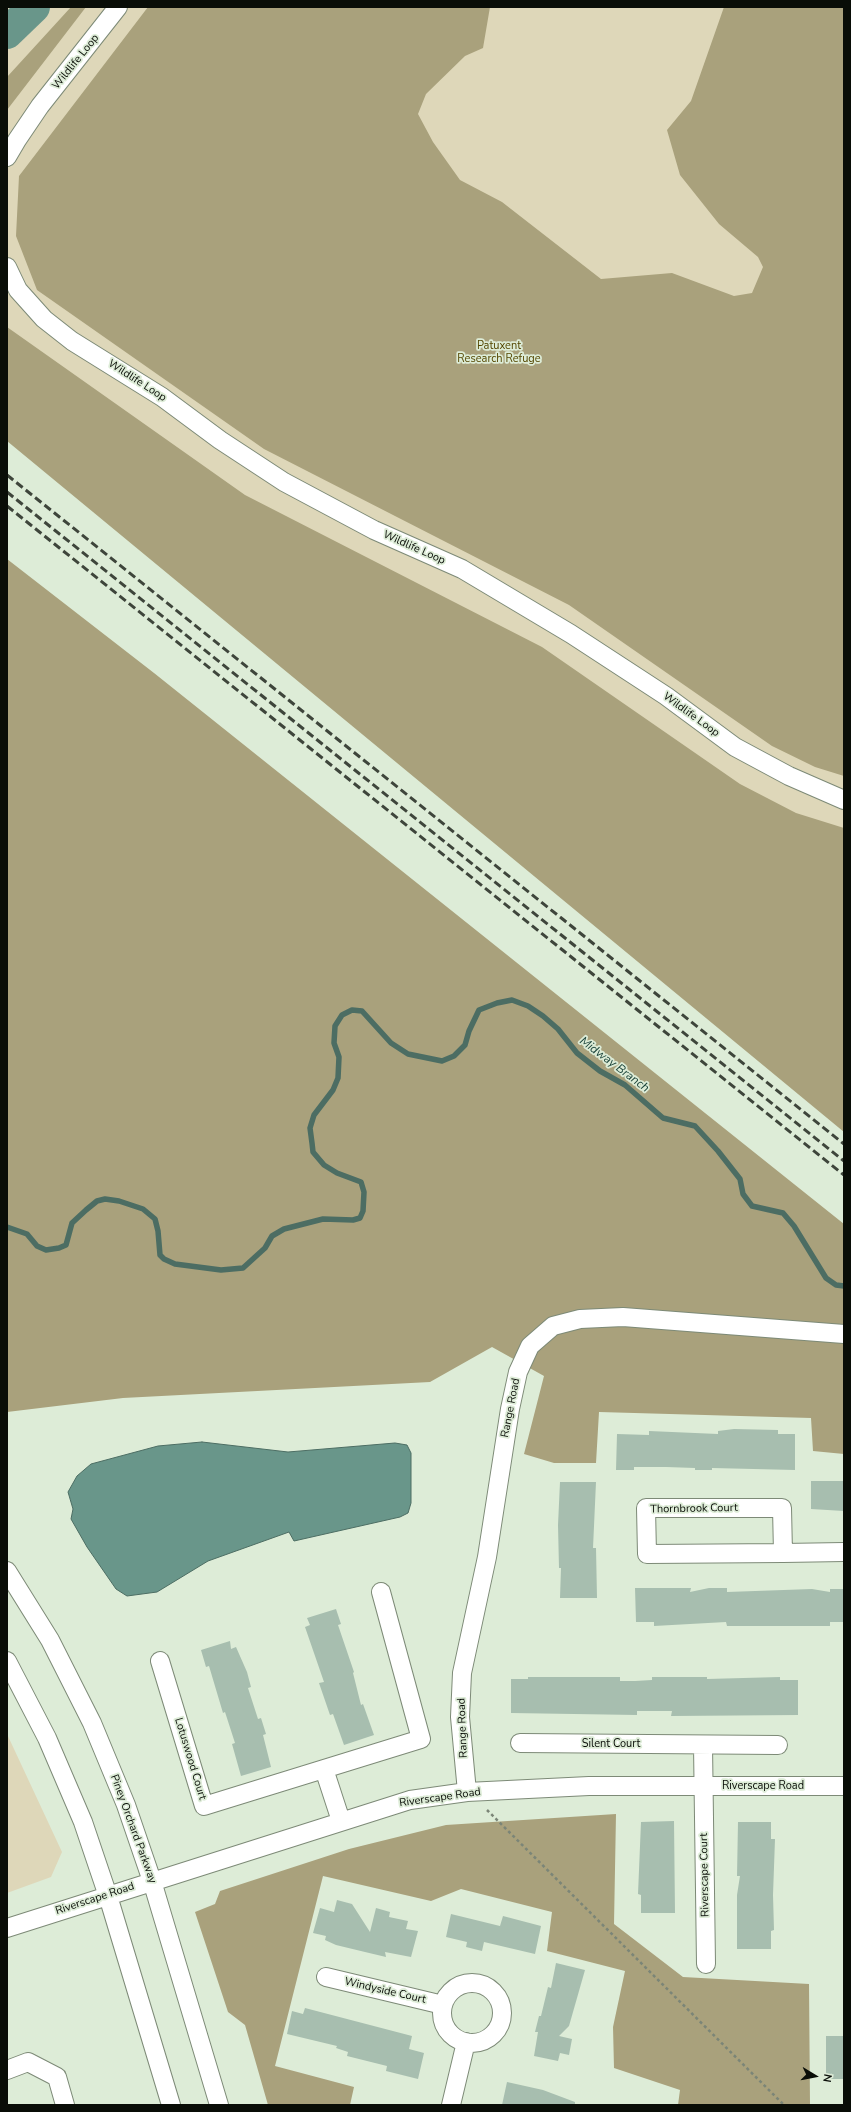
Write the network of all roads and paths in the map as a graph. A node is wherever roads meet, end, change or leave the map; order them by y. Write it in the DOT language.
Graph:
graph roads {
  1 [pos="118,7"];
  2 [pos="7,158"];
  3 [pos="7,267"];
  4 [pos="844,800"];
  5 [pos="844,1334"];
  6 [pos="844,1552"];
  7 [pos="783,1553"];
  8 [pos="7,1571"];
  9 [pos="381,1592"];
  10 [pos="7,1661"];
  11 [pos="160,1661"];
  12 [pos="520,1743"];
  13 [pos="703,1745"];
  14 [pos="778,1745"];
  15 [pos="324,1769"];
  16 [pos="703,1786"];
  17 [pos="844,1786"];
  18 [pos="467,1792"];
  19 [pos="487,1810"];
  20 [pos="341,1821"];
  21 [pos="152,1881"];
  22 [pos="108,1896"];
  23 [pos="7,1928"];
  24 [pos="706,1964"];
  25 [pos="326,1977"];
  26 [pos="443,2005"];
  27 [pos="466,2042"];
  28 [pos="7,2070"];
  29 [pos="65,2105"];
  30 [pos="171,2105"];
  31 [pos="219,2105"];
  32 [pos="451,2105"];
  33 [pos="784,2105"];
  1 -- 2 [label="street, Wildlife Loop"];
  3 -- 4 [label="street, Wildlife Loop"];
  5 -- 18 [label="street, Range Road"];
  6 -- 7 [label="street, Thornbrook Court"];
  7 -- 7 [label="street, Thornbrook Court"];
  8 -- 21 [label="street, Piney Orchard Parkway"];
  9 -- 15 [label="street, Lotuswood Court"];
  10 -- 22 [label="street"];
  11 -- 15 [label="street, Lotuswood Court"];
  12 -- 13 [label="street, Silent Court"];
  13 -- 14 [label="street, Silent Court"];
  13 -- 16 [label="street"];
  15 -- 20 [label="street"];
  16 -- 17 [label="street, Riverscape Road"];
  16 -- 18 [label="street, Riverscape Road"];
  16 -- 24 [label="street, Riverscape Court"];
  18 -- 20 [label="street, Riverscape Road"];
  19 -- 33 [label="path"];
  20 -- 21 [label="street, Riverscape Road"];
  21 -- 22 [label="street, Riverscape Road"];
  21 -- 31 [label="street, Piney Orchard Parkway"];
  22 -- 23 [label="street, Riverscape Road"];
  22 -- 30 [label="street"];
  25 -- 26 [label="street, Windyside Court"];
  26 -- 27 [label="street"];
  26 -- 27 [label="street"];
  27 -- 32 [label="street"];
  28 -- 29 [label="street"];
}
